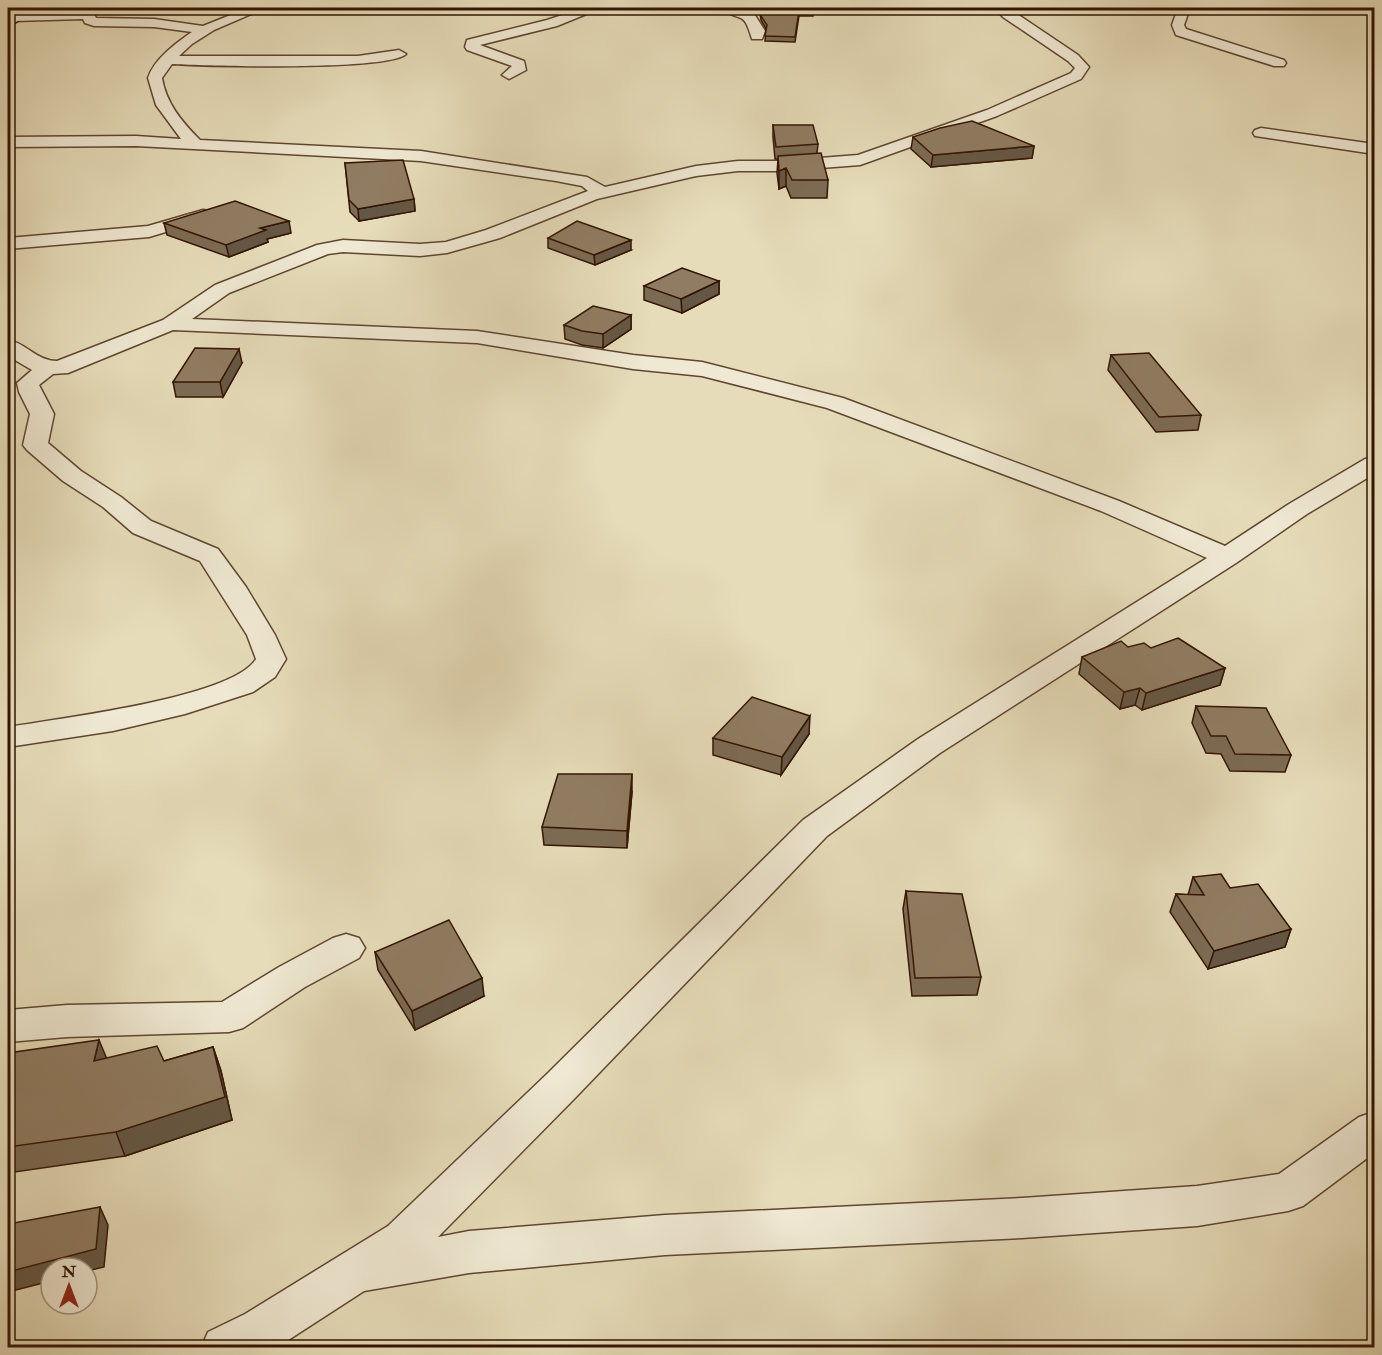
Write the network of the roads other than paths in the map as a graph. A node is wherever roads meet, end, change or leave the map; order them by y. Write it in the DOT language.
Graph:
graph roads {
  1 [pos="30,8"];
  2 [pos="259,8"];
  3 [pos="595,8"];
  4 [pos="728,8"];
  5 [pos="1001,8"];
  6 [pos="1184,8"];
  7 [pos="1364,8"];
  8 [pos="1374,9"];
  9 [pos="11,19"];
  10 [pos="204,30"];
  11 [pos="757,36"];
  12 [pos="399,54"];
  13 [pos="168,60"];
  14 [pos="1279,63"];
  15 [pos="509,75"];
  16 [pos="1261,133"];
  17 [pos="8,142"];
  18 [pos="195,144"];
  19 [pos="1374,149"];
  20 [pos="602,193"];
  21 [pos="221,210"];
  22 [pos="8,244"];
  23 [pos="170,324"];
  24 [pos="8,346"];
  25 [pos="48,368"];
  26 [pos="1374,464"];
  27 [pos="1227,557"];
  28 [pos="8,737"];
  29 [pos="346,948"];
  30 [pos="8,1026"];
  31 [pos="1374,1130"];
  32 [pos="351,1273"];
  33 [pos="225,1347"];
  1 -- 9 [label="main road"];
  2 -- 10 [label="street"];
  3 -- 15 [label="street"];
  4 -- 11 [label="street"];
  5 -- 20 [label="street"];
  6 -- 14 [label="street"];
  7 -- 8 [label="street"];
  9 -- 10 [label="street"];
  10 -- 13 [label="street"];
  12 -- 13 [label="street"];
  13 -- 18 [label="street"];
  16 -- 19 [label="street"];
  17 -- 18 [label="street"];
  18 -- 20 [label="street"];
  20 -- 23 [label="street"];
  21 -- 22 [label="street"];
  23 -- 25 [label="street"];
  23 -- 27 [label="street"];
  24 -- 25 [label="street"];
  25 -- 28 [label="street"];
  26 -- 27 [label="street"];
  27 -- 32 [label="street"];
  29 -- 30 [label="street"];
  31 -- 32 [label="street"];
  32 -- 33 [label="street"];
}
